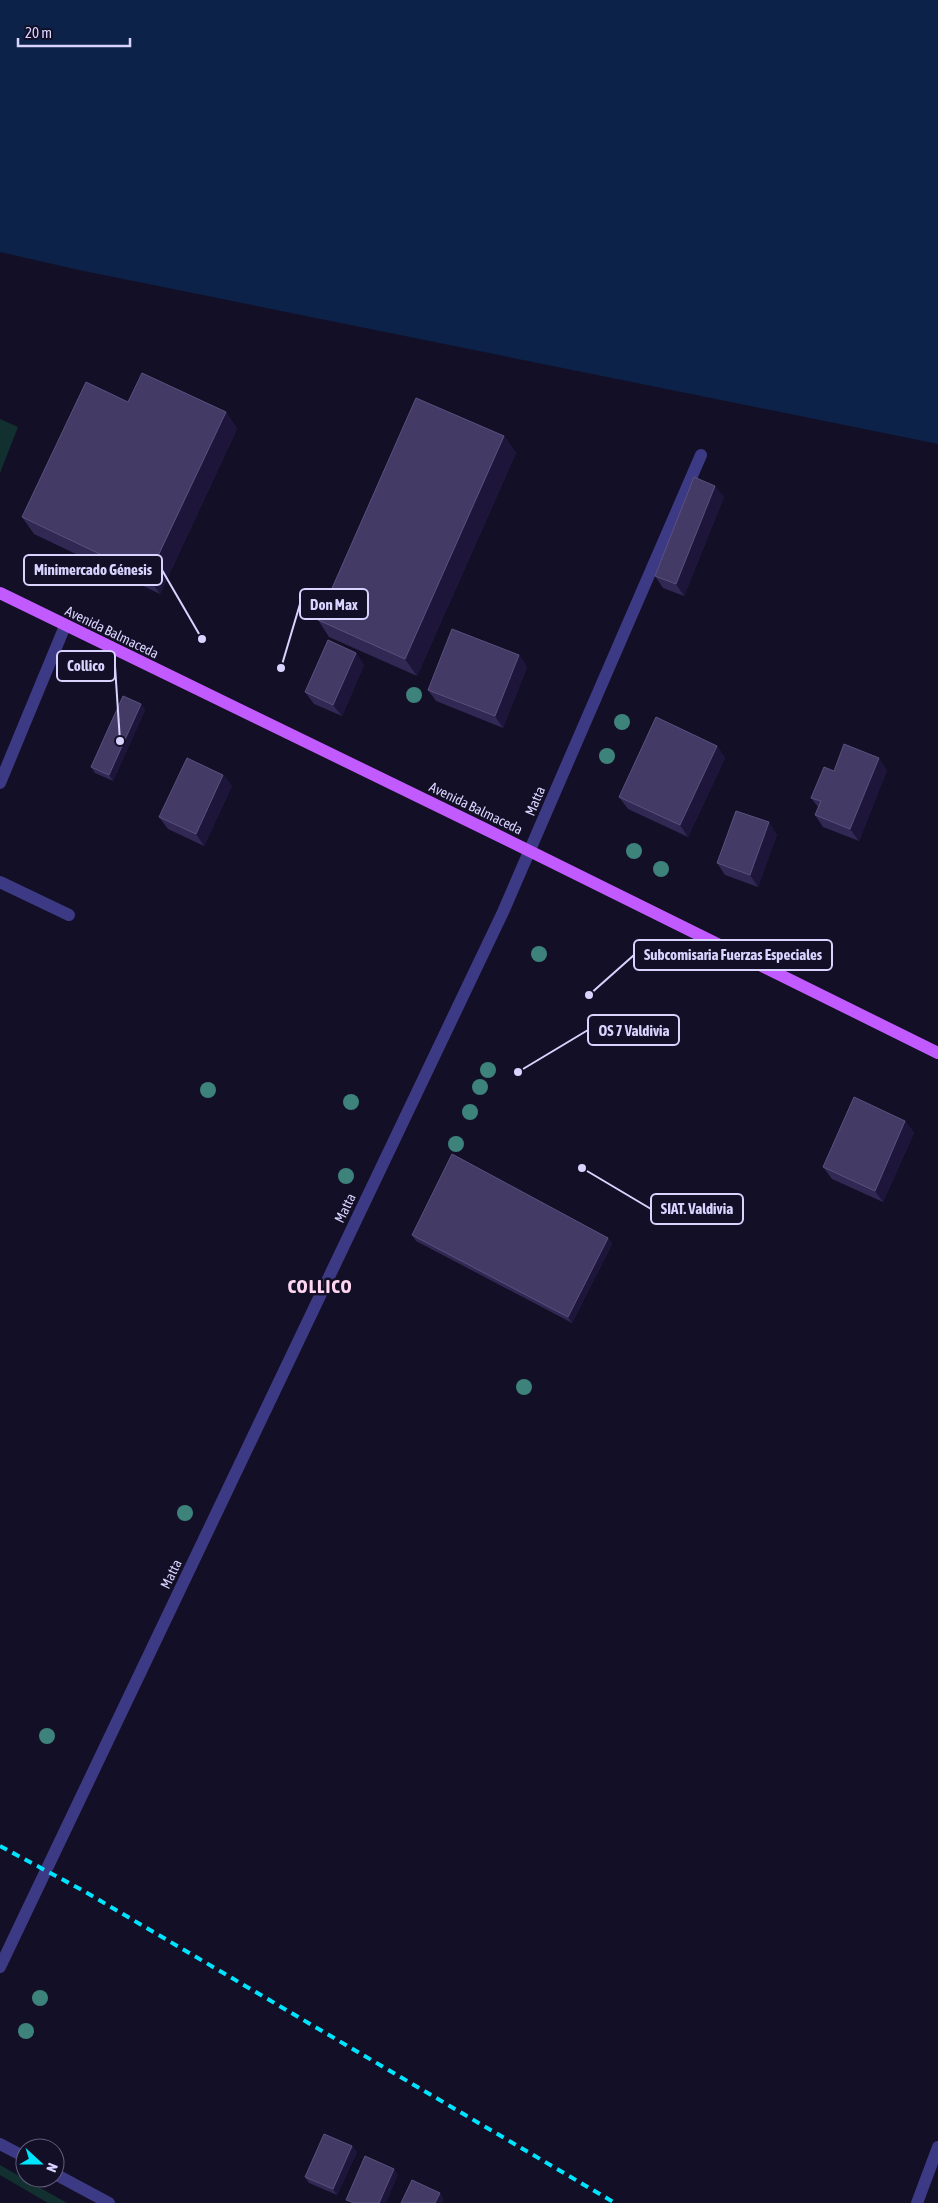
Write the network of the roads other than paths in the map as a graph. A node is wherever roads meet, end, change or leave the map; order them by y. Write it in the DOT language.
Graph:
graph roads {
  1 [pos="701,455"];
  2 [pos="0,593"];
  3 [pos="65,626"];
  4 [pos="0,783"];
  5 [pos="530,851"];
  6 [pos="0,882"];
  7 [pos="69,915"];
  8 [pos="938,1052"];
  9 [pos="0,1967"];
  10 [pos="0,2144"];
  11 [pos="938,2147"];
  12 [pos="15,2152"];
  13 [pos="65,2179"];
  14 [pos="109,2203"];
  15 [pos="916,2203"];
  1 -- 5 [label="street, Matta"];
  2 -- 3 [label="main road, Avenida Balmaceda"];
  3 -- 4 [label="street"];
  3 -- 5 [label="main road, Avenida Balmaceda"];
  5 -- 8 [label="main road, Avenida Balmaceda"];
  5 -- 9 [label="street, Matta"];
  6 -- 7 [label="street"];
  10 -- 12 [label="street"];
  11 -- 15 [label="street"];
  13 -- 14 [label="street"];
}
